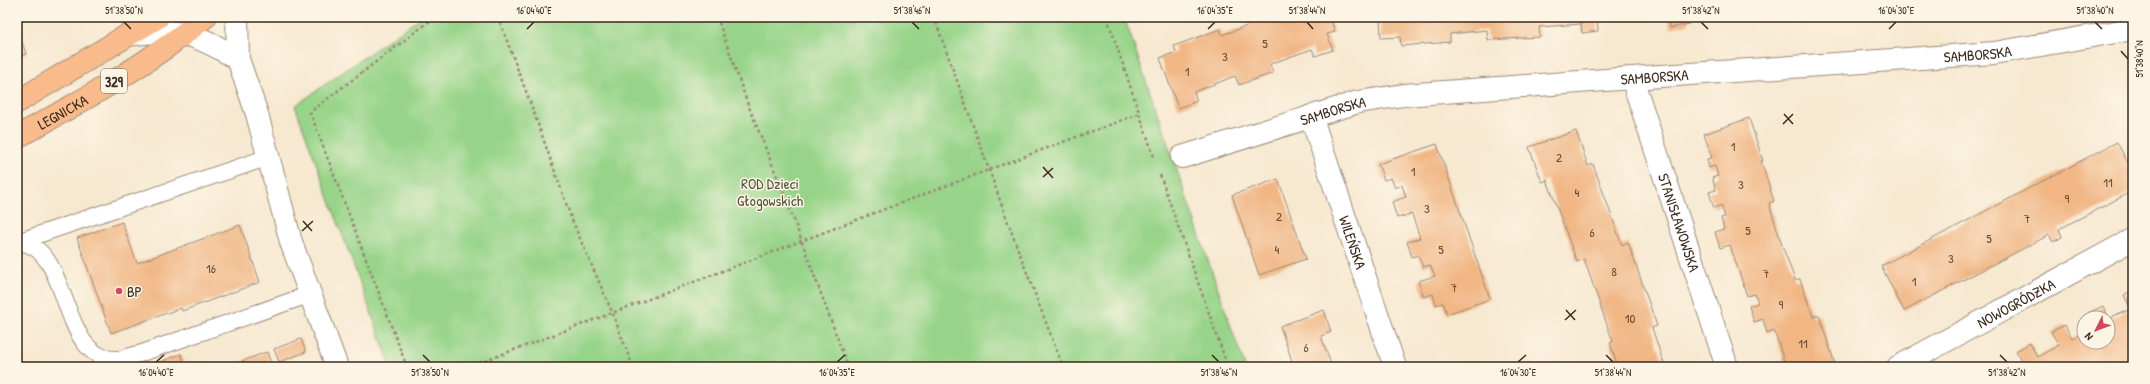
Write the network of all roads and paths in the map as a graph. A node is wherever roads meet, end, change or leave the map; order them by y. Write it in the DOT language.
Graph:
graph roads {
  1 [pos="158,17"];
  2 [pos="205,17"];
  3 [pos="237,17"];
  4 [pos="435,17"];
  5 [pos="498,17"];
  6 [pos="717,17"];
  7 [pos="934,17"];
  8 [pos="1107,17"];
  9 [pos="2133,29"];
  10 [pos="186,33"];
  11 [pos="128,35"];
  12 [pos="238,58"];
  13 [pos="1632,78"];
  14 [pos="17,102"];
  15 [pos="1139,114"];
  16 [pos="1311,116"];
  17 [pos="17,137"];
  18 [pos="269,156"];
  19 [pos="1182,157"];
  20 [pos="1155,160"];
  21 [pos="1157,167"];
  22 [pos="990,168"];
  23 [pos="2133,239"];
  24 [pos="801,240"];
  25 [pos="18,242"];
  26 [pos="311,294"];
  27 [pos="613,314"];
  28 [pos="337,367"];
  29 [pos="407,367"];
  30 [pos="468,367"];
  31 [pos="633,367"];
  32 [pos="848,367"];
  33 [pos="1063,367"];
  34 [pos="1228,367"];
  35 [pos="1395,367"];
  36 [pos="1727,367"];
  37 [pos="1898,367"];
  1 -- 11 [label="main road, LEGNICKA / 329"];
  2 -- 10 [label="main road, LEGNICKA / 329"];
  3 -- 12 [label="street"];
  4 -- 29 [label="path"];
  5 -- 27 [label="path"];
  6 -- 24 [label="path"];
  7 -- 22 [label="path"];
  8 -- 15 [label="path"];
  9 -- 13 [label="street, SAMBORSKA"];
  10 -- 11 [label="street"];
  10 -- 12 [label="street"];
  10 -- 17 [label="main road, LEGNICKA / 329"];
  11 -- 14 [label="main road, LEGNICKA / 329"];
  12 -- 18 [label="street"];
  13 -- 16 [label="street, SAMBORSKA"];
  13 -- 36 [label="street, STANISŁAWOWSKA"];
  15 -- 20 [label="path"];
  15 -- 22 [label="path"];
  16 -- 19 [label="street, SAMBORSKA"];
  16 -- 35 [label="street, WILEŃSKA"];
  18 -- 25 [label="lane"];
  18 -- 26 [label="street"];
  21 -- 34 [label="path"];
  22 -- 24 [label="path"];
  22 -- 33 [label="path"];
  23 -- 37 [label="street, NOWOGRÓDZKA"];
  24 -- 27 [label="path"];
  24 -- 32 [label="path"];
  25 -- 26 [label="lane"];
  26 -- 28 [label="street"];
  27 -- 30 [label="path"];
  27 -- 31 [label="path"];
}
